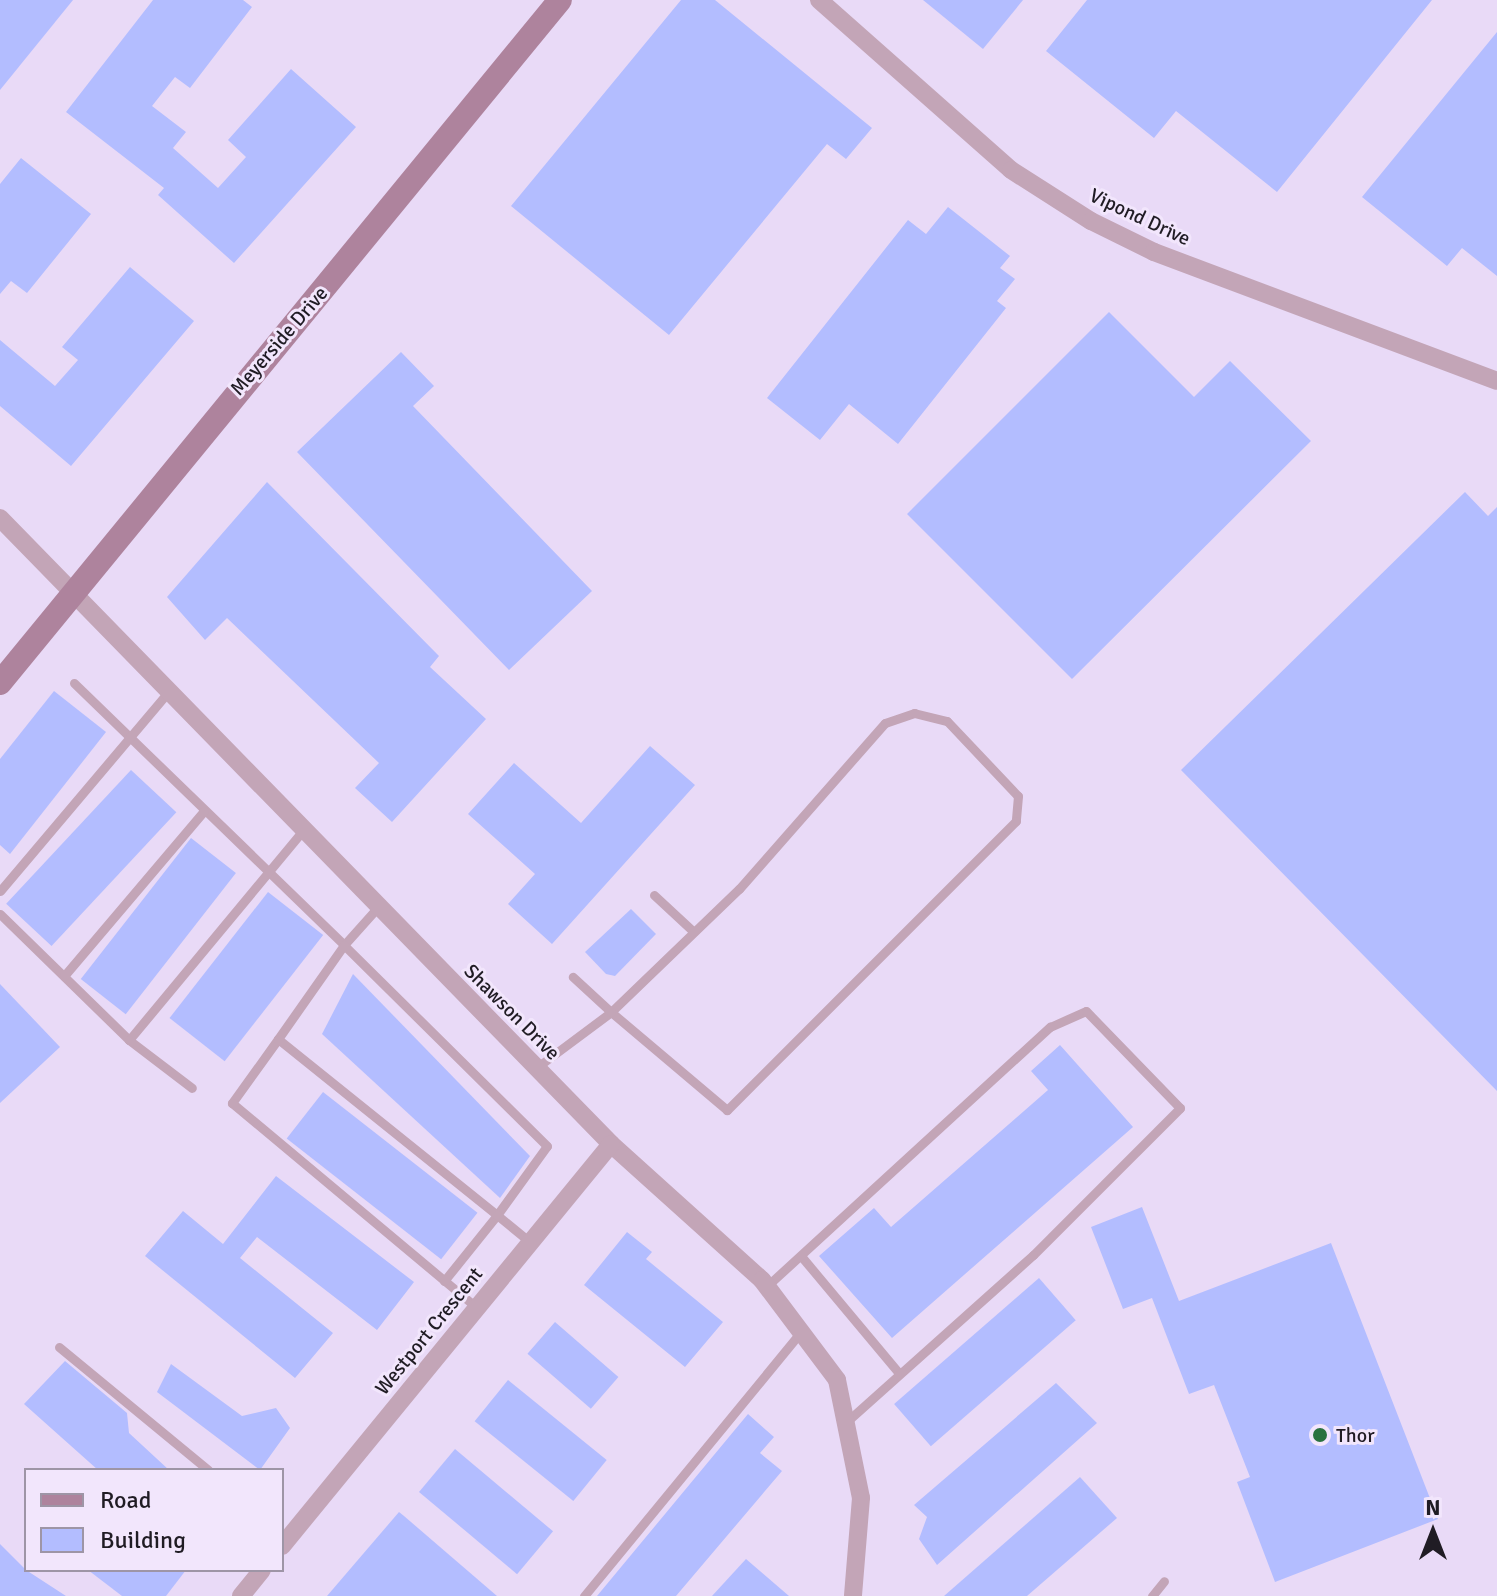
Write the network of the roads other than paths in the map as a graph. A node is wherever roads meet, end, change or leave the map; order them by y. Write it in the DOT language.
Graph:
graph roads {
  1 [pos="560,0"];
  2 [pos="819,0"];
  3 [pos="1497,381"];
  4 [pos="0,518"];
  5 [pos="75,594"];
  6 [pos="0,683"];
  7 [pos="74,683"];
  8 [pos="169,691"];
  9 [pos="131,737"];
  10 [pos="204,811"];
  11 [pos="304,829"];
  12 [pos="267,874"];
  13 [pos="0,891"];
  14 [pos="654,895"];
  15 [pos="378,907"];
  16 [pos="0,914"];
  17 [pos="694,932"];
  18 [pos="344,945"];
  19 [pos="64,976"];
  20 [pos="573,977"];
  21 [pos="611,1012"];
  22 [pos="278,1039"];
  23 [pos="129,1040"];
  24 [pos="536,1068"];
  25 [pos="192,1088"];
  26 [pos="611,1144"];
  27 [pos="497,1215"];
  28 [pos="530,1242"];
  29 [pos="801,1256"];
  30 [pos="444,1281"];
  31 [pos="767,1287"];
  32 [pos="477,1308"];
  33 [pos="801,1332"];
  34 [pos="59,1347"];
  35 [pos="899,1373"];
  36 [pos="846,1422"];
  37 [pos="206,1468"];
  38 [pos="284,1539"];
  39 [pos="260,1572"];
  40 [pos="1164,1581"];
  41 [pos="241,1596"];
  42 [pos="584,1596"];
  43 [pos="853,1596"];
  44 [pos="1152,1596"];
  1 -- 5 [label="street, Meyerside Drive"];
  2 -- 3 [label="street, Vipond Drive"];
  4 -- 5 [label="street, Shawson Drive"];
  5 -- 6 [label="street, Meyerside Drive"];
  5 -- 8 [label="street, Shawson Drive"];
  7 -- 9 [label="lane"];
  8 -- 9 [label="lane"];
  8 -- 11 [label="street, Shawson Drive"];
  9 -- 10 [label="lane"];
  9 -- 13 [label="lane"];
  10 -- 12 [label="lane"];
  10 -- 19 [label="lane"];
  11 -- 12 [label="lane"];
  11 -- 15 [label="street, Shawson Drive"];
  12 -- 18 [label="lane"];
  12 -- 23 [label="lane"];
  14 -- 17 [label="lane"];
  15 -- 18 [label="lane"];
  15 -- 24 [label="street, Shawson Drive"];
  16 -- 19 [label="lane"];
  17 -- 21 [label="lane"];
  17 -- 21 [label="lane"];
  18 -- 22 [label="lane"];
  18 -- 27 [label="lane"];
  19 -- 23 [label="lane"];
  20 -- 21 [label="lane"];
  21 -- 24 [label="lane"];
  22 -- 27 [label="lane"];
  22 -- 30 [label="lane"];
  23 -- 25 [label="lane"];
  24 -- 26 [label="street, Shawson Drive"];
  26 -- 28 [label="street, Westport Crescent"];
  26 -- 31 [label="street, Shawson Drive"];
  27 -- 28 [label="lane"];
  27 -- 30 [label="lane"];
  28 -- 32 [label="street, Westport Crescent"];
  29 -- 31 [label="lane"];
  29 -- 35 [label="lane"];
  29 -- 35 [label="lane"];
  30 -- 32 [label="lane"];
  31 -- 33 [label="street, Shawson Drive"];
  32 -- 38 [label="street, Westport Crescent"];
  33 -- 36 [label="street, Shawson Drive"];
  33 -- 42 [label="lane"];
  34 -- 37 [label="lane"];
  35 -- 36 [label="lane"];
  36 -- 43 [label="street, Shawson Drive"];
  39 -- 41 [label="street"];
  40 -- 44 [label="lane"];
}
